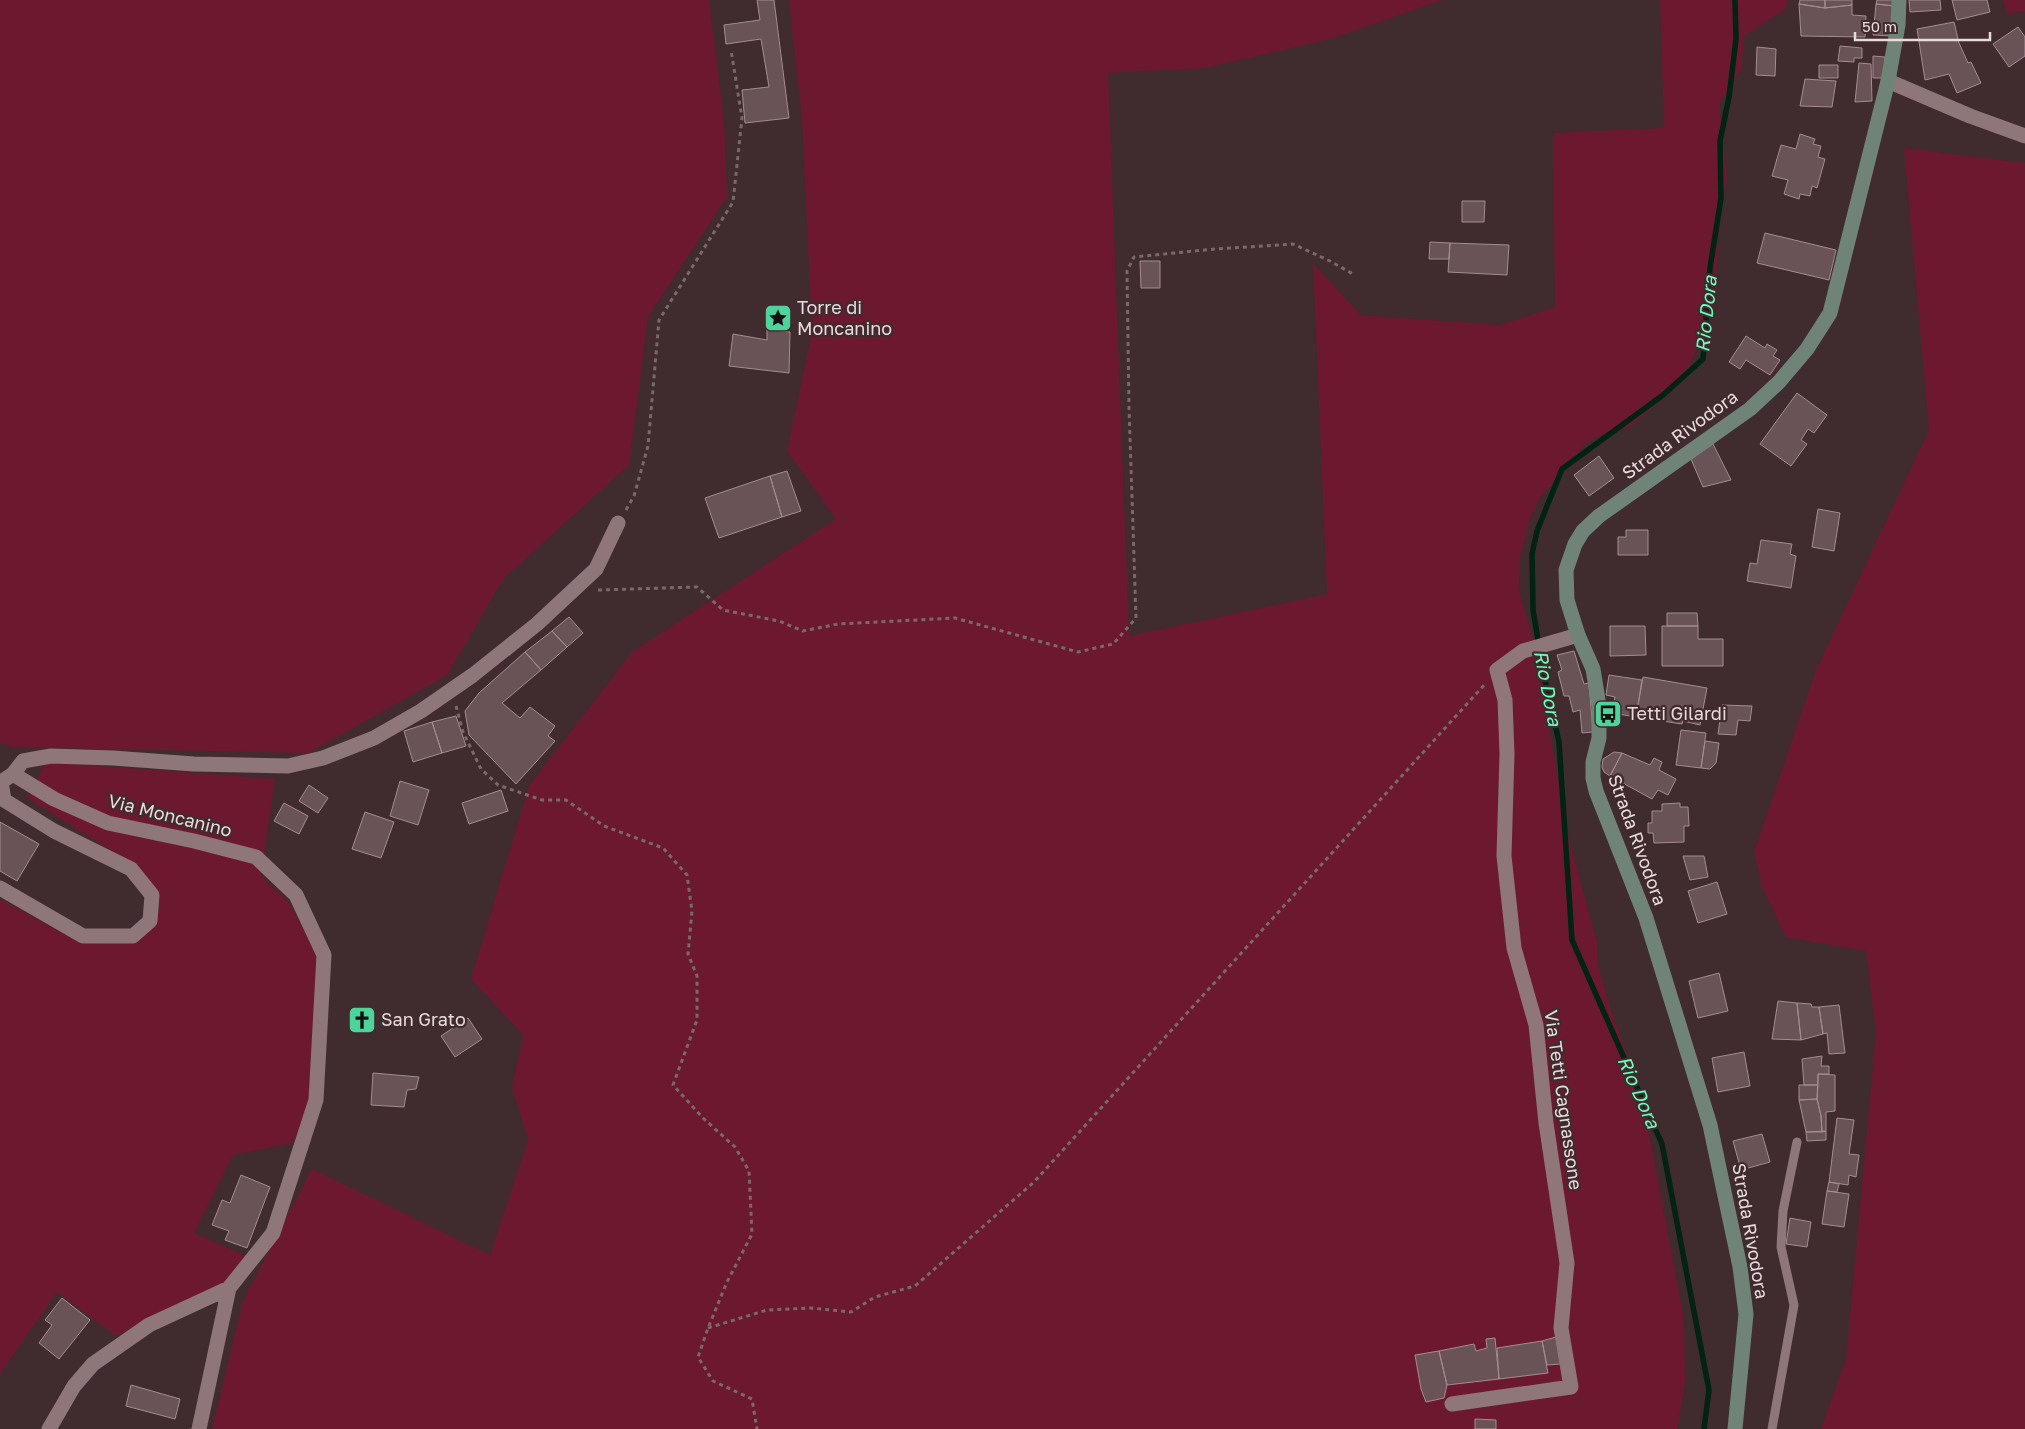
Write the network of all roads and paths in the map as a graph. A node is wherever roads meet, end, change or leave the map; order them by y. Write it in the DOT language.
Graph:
graph roads {
  1 [pos="1899,0"];
  2 [pos="731,50"];
  3 [pos="1888,82"];
  4 [pos="2025,136"];
  5 [pos="1353,274"];
  6 [pos="618,523"];
  7 [pos="572,591"];
  8 [pos="1578,635"];
  9 [pos="1499,678"];
  10 [pos="454,688"];
  11 [pos="13,774"];
  12 [pos="0,888"];
  13 [pos="1797,1142"];
  14 [pos="229,1288"];
  15 [pos="708,1328"];
  16 [pos="1452,1404"];
  17 [pos="49,1429"];
  18 [pos="199,1429"];
  19 [pos="757,1429"];
  20 [pos="1735,1429"];
  21 [pos="1772,1429"];
  1 -- 3 [label="street, Strada Rivodora"];
  2 -- 6 [label="path"];
  3 -- 4 [label="street"];
  3 -- 8 [label="street, Strada Rivodora"];
  5 -- 7 [label="path"];
  6 -- 7 [label="street"];
  7 -- 10 [label="street"];
  8 -- 9 [label="street"];
  8 -- 20 [label="street, Strada Rivodora"];
  9 -- 15 [label="path"];
  9 -- 16 [label="street, Via Tetti Cagnassone"];
  10 -- 11 [label="street"];
  10 -- 15 [label="path"];
  11 -- 12 [label="street"];
  11 -- 14 [label="street, Via Moncanino"];
  13 -- 21 [label="lane"];
  14 -- 17 [label="street"];
  14 -- 18 [label="street"];
  15 -- 19 [label="path"];
}
